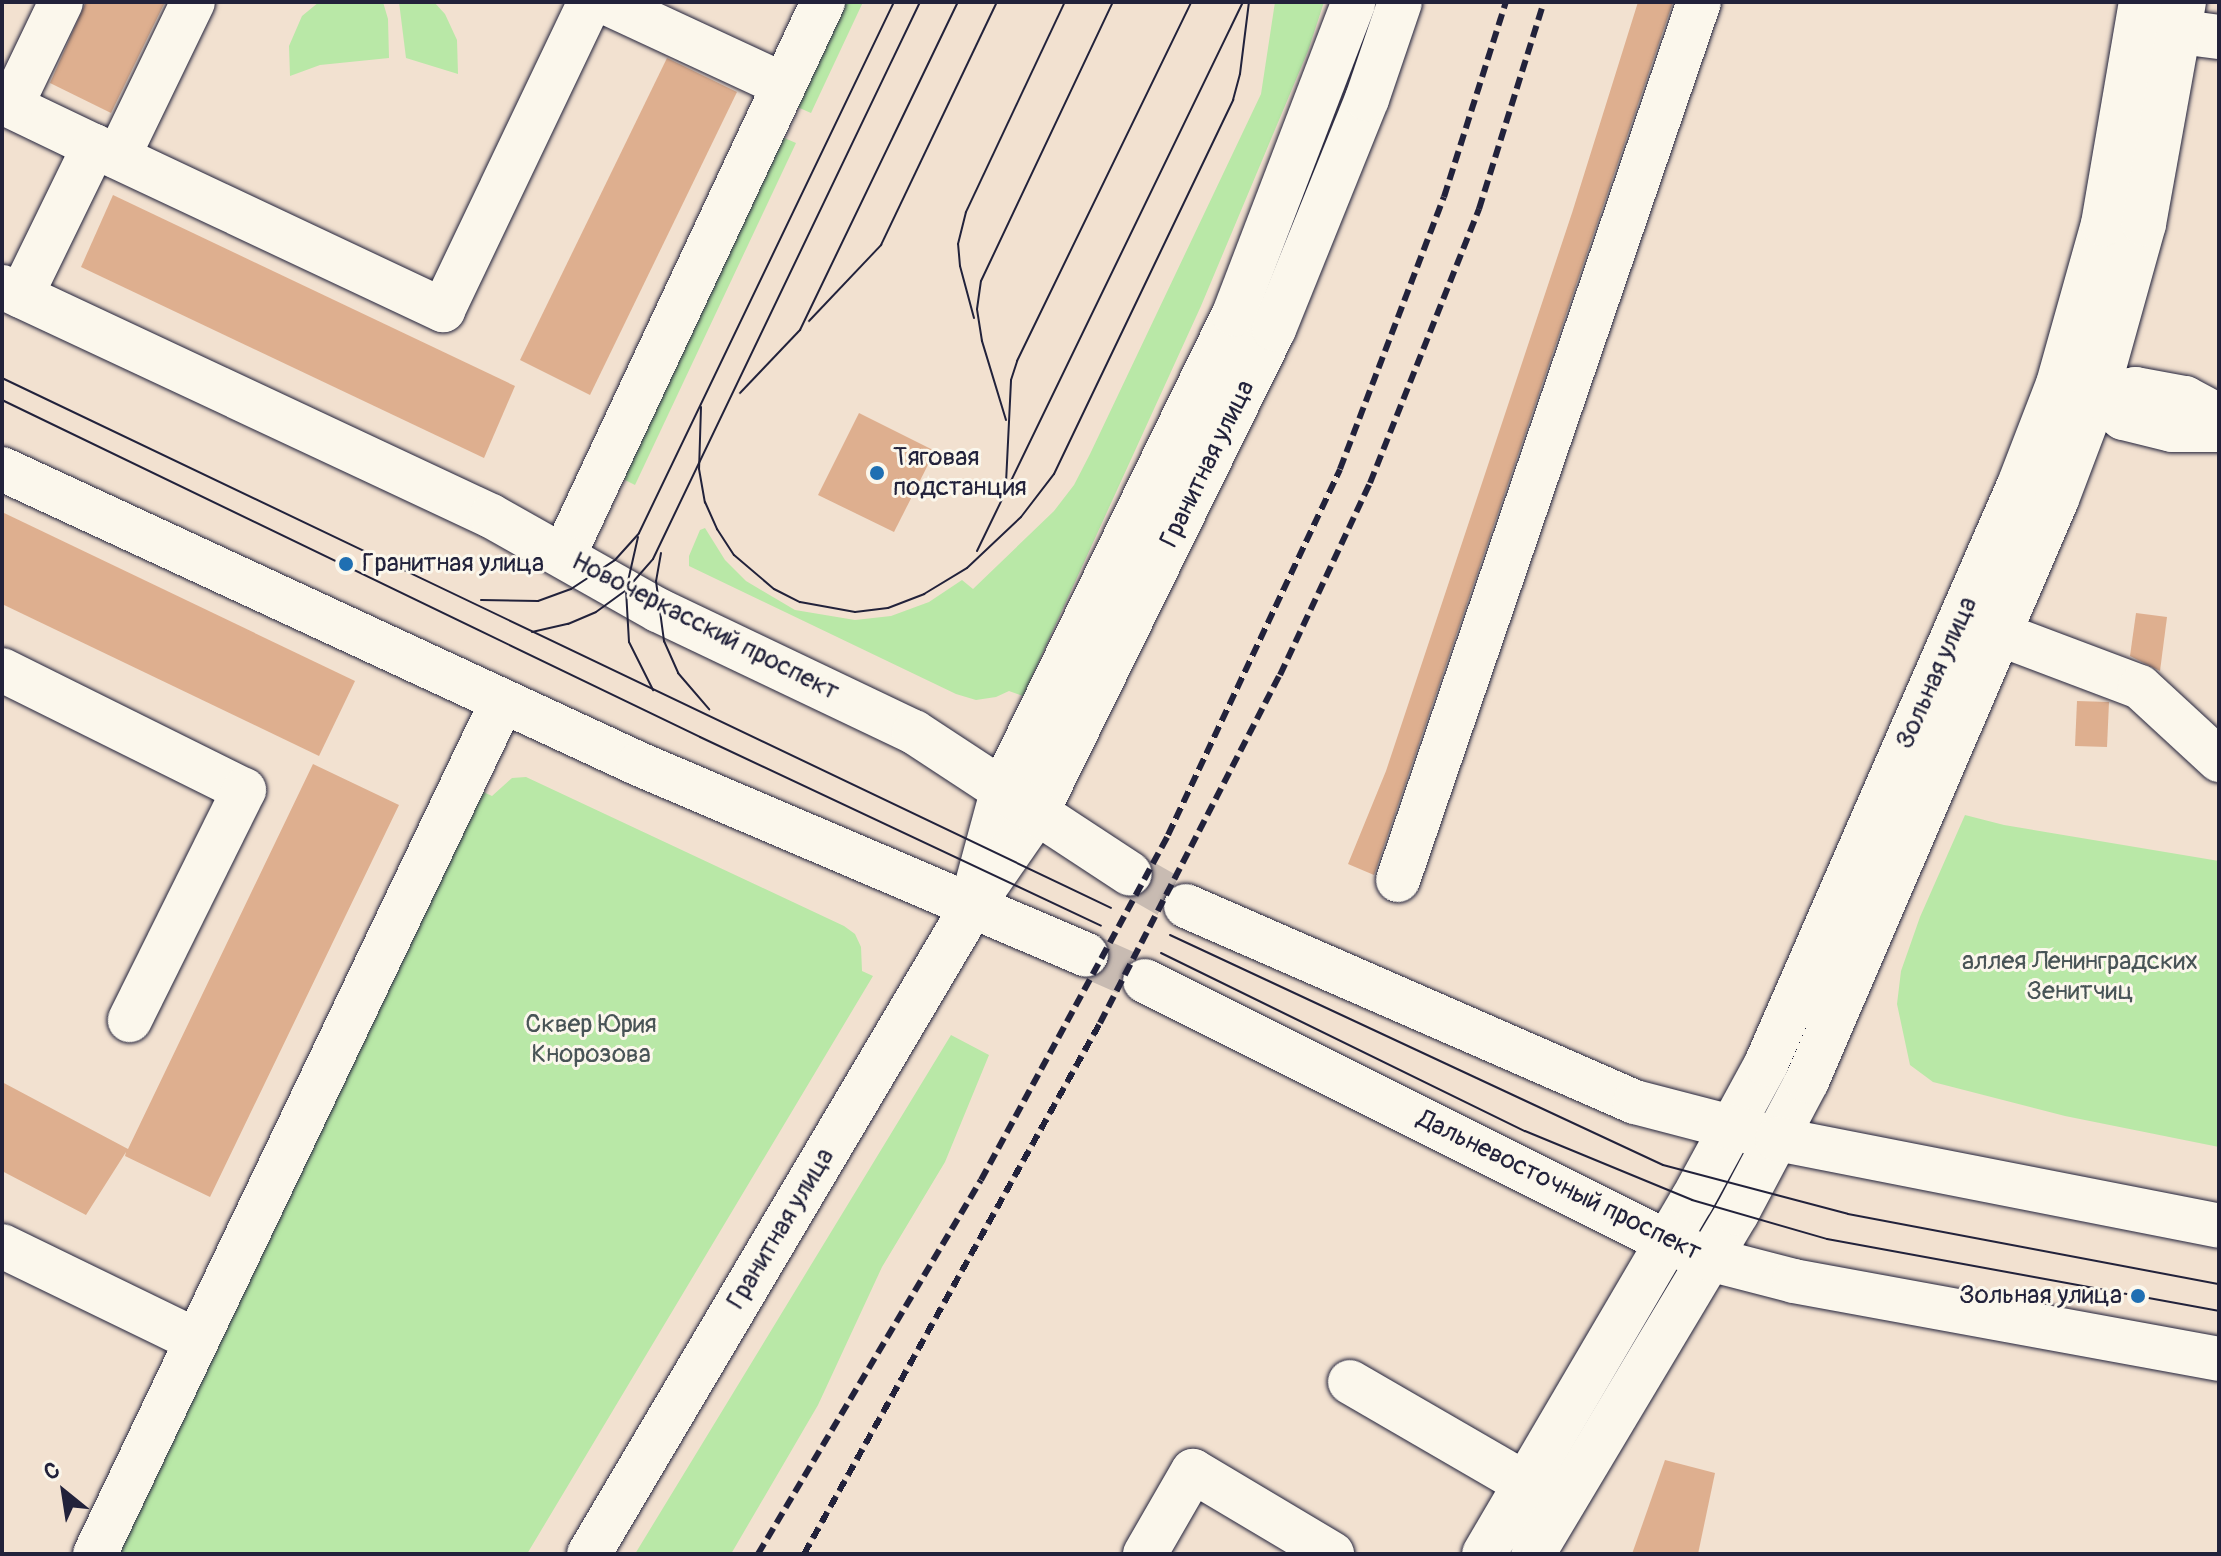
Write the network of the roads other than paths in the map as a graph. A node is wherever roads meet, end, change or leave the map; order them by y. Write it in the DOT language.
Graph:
graph roads {
  1 [pos="61,2"];
  2 [pos="193,2"];
  3 [pos="590,2"];
  4 [pos="605,2"];
  5 [pos="823,2"];
  6 [pos="1354,2"];
  7 [pos="1400,2"];
  8 [pos="1699,2"];
  9 [pos="2172,20"];
  10 [pos="784,85"];
  11 [pos="7,104"];
  12 [pos="106,152"];
  13 [pos="12,292"];
  14 [pos="2077,390"];
  15 [pos="2219,416"];
  16 [pos="2219,430"];
  17 [pos="2,469"];
  18 [pos="564,555"];
  19 [pos="1980,627"];
  20 [pos="2,670"];
  21 [pos="502,702"];
  22 [pos="2219,760"];
  23 [pos="1020,801"];
  24 [pos="1130,874"];
  25 [pos="1398,880"];
  26 [pos="973,905"];
  27 [pos="1192,909"];
  28 [pos="1086,955"];
  29 [pos="1152,984"];
  30 [pos="130,1020"];
  31 [pos="1733,1128"];
  32 [pos="1777,1139"];
  33 [pos="2219,1226"];
  34 [pos="1667,1242"];
  35 [pos="2,1246"];
  36 [pos="1709,1259"];
  37 [pos="196,1340"];
  38 [pos="2219,1359"];
  39 [pos="1350,1382"];
  40 [pos="1525,1484"];
  41 [pos="1562,1505"];
  42 [pos="95,1554"];
  43 [pos="589,1554"];
  44 [pos="1145,1554"];
  45 [pos="1332,1554"];
  46 [pos="1484,1554"];
  47 [pos="1533,1554"];
  1 -- 11 [label="street"];
  2 -- 12 [label="street"];
  3 -- 12 [label="street"];
  4 -- 10 [label="street"];
  5 -- 10 [label="street"];
  6 -- 23 [label="street, Гранитная улица"];
  7 -- 23 [label="street, Гранитная улица"];
  8 -- 25 [label="street"];
  9 -- 14 [label="street, Зольная улица"];
  10 -- 18 [label="street"];
  11 -- 12 [label="street"];
  12 -- 13 [label="street"];
  13 -- 18 [label="street, Новочеркасский проспект"];
  14 -- 15 [label="street"];
  14 -- 16 [label="street"];
  14 -- 19 [label="street, Зольная улица"];
  17 -- 21 [label="street"];
  18 -- 23 [label="street, Новочеркасский проспект"];
  19 -- 22 [label="street"];
  19 -- 31 [label="street, Зольная улица"];
  19 -- 32 [label="street, Зольная улица"];
  20 -- 30 [label="street"];
  21 -- 26 [label="street"];
  21 -- 37 [label="street"];
  23 -- 24 [label="street, Новочеркасский проспект"];
  23 -- 26 [label="street, Гранитная улица"];
  26 -- 28 [label="street"];
  26 -- 43 [label="street, Гранитная улица"];
  27 -- 31 [label="street"];
  29 -- 34 [label="street, Дальневосточный проспект"];
  31 -- 32 [label="street"];
  31 -- 34 [label="street, Зольная улица"];
  32 -- 33 [label="street"];
  32 -- 36 [label="street, Зольная улица"];
  34 -- 36 [label="street, Дальневосточный проспект"];
  34 -- 40 [label="street, Зольная улица"];
  35 -- 37 [label="street"];
  36 -- 38 [label="street, Дальневосточный проспект"];
  36 -- 41 [label="street, Зольная улица"];
  37 -- 42 [label="street"];
  39 -- 40 [label="street"];
  40 -- 41 [label="street"];
  40 -- 46 [label="street, Зольная улица"];
  41 -- 47 [label="street, Зольная улица"];
  44 -- 45 [label="street"];
}
